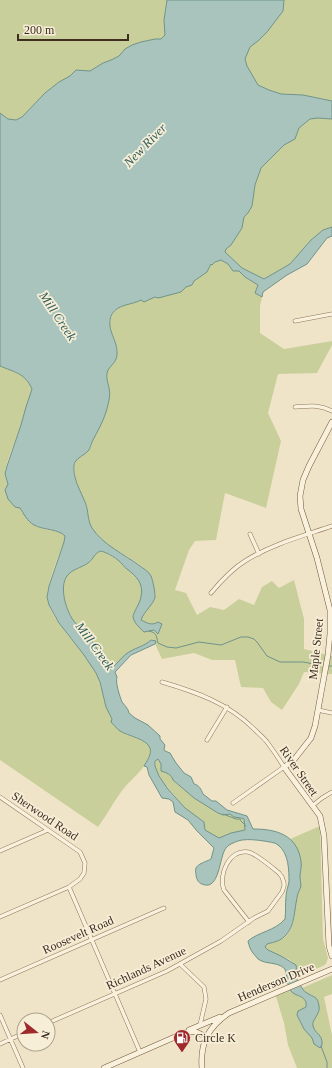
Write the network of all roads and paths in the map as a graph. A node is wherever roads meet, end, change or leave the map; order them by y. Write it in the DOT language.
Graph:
graph roads {
  1 [pos="332,314"];
  2 [pos="295,321"];
  3 [pos="295,407"];
  4 [pos="332,411"];
  5 [pos="332,422"];
  6 [pos="332,526"];
  7 [pos="250,534"];
  8 [pos="309,534"];
  9 [pos="259,554"];
  10 [pos="211,593"];
  11 [pos="329,595"];
  12 [pos="162,682"];
  13 [pos="227,707"];
  14 [pos="318,710"];
  15 [pos="332,713"];
  16 [pos="207,740"];
  17 [pos="284,767"];
  18 [pos="332,792"];
  19 [pos="0,798"];
  20 [pos="233,803"];
  21 [pos="312,806"];
  22 [pos="48,830"];
  23 [pos="0,851"];
  24 [pos="69,887"];
  25 [pos="164,908"];
  26 [pos="0,917"];
  27 [pos="248,922"];
  28 [pos="92,941"];
  29 [pos="332,956"];
  30 [pos="180,964"];
  31 [pos="332,969"];
  32 [pos="0,980"];
  33 [pos="115,994"];
  34 [pos="229,1013"];
  35 [pos="0,1015"];
  36 [pos="56,1020"];
  37 [pos="200,1025"];
  38 [pos="184,1033"];
  39 [pos="16,1037"];
  40 [pos="206,1037"];
  41 [pos="11,1039"];
  42 [pos="0,1044"];
  43 [pos="140,1052"];
  44 [pos="23,1068"];
  45 [pos="104,1068"];
  46 [pos="202,1068"];
  1 -- 2 [label="street"];
  3 -- 4 [label="street"];
  5 -- 8 [label="street, Maple Street"];
  6 -- 8 [label="street"];
  7 -- 9 [label="street"];
  8 -- 9 [label="street"];
  8 -- 11 [label="street, Maple Street"];
  9 -- 10 [label="street"];
  11 -- 14 [label="street, Maple Street"];
  12 -- 13 [label="street, River Street"];
  13 -- 16 [label="street"];
  13 -- 17 [label="street, River Street"];
  14 -- 15 [label="street"];
  14 -- 17 [label="street, Maple Street"];
  17 -- 20 [label="street, Maple Street"];
  17 -- 21 [label="street, River Street"];
  18 -- 21 [label="street"];
  19 -- 22 [label="street, Sherwood Road"];
  21 -- 29 [label="street, River Street"];
  22 -- 23 [label="street"];
  22 -- 24 [label="street, Sherwood Road"];
  24 -- 26 [label="street, Sherwood Road"];
  24 -- 28 [label="street"];
  25 -- 28 [label="street, Roosevelt Road"];
  27 -- 27 [label="street, Richlands Avenue"];
  27 -- 30 [label="street, Richlands Avenue"];
  28 -- 32 [label="street, Roosevelt Road"];
  28 -- 33 [label="street"];
  30 -- 33 [label="street, Richlands Avenue"];
  30 -- 37 [label="street"];
  31 -- 34 [label="street, Henderson Drive"];
  33 -- 36 [label="street, Richlands Avenue"];
  33 -- 43 [label="street"];
  34 -- 37 [label="street, Henderson Drive"];
  34 -- 40 [label="street, Henderson Drive"];
  35 -- 41 [label="street"];
  37 -- 38 [label="street, Henderson Drive"];
  38 -- 40 [label="street, Henderson Drive"];
  38 -- 43 [label="street, Henderson Drive"];
  39 -- 41 [label="street"];
  40 -- 46 [label="street"];
  41 -- 42 [label="street"];
  41 -- 44 [label="street"];
  43 -- 45 [label="street, Henderson Drive"];
}
